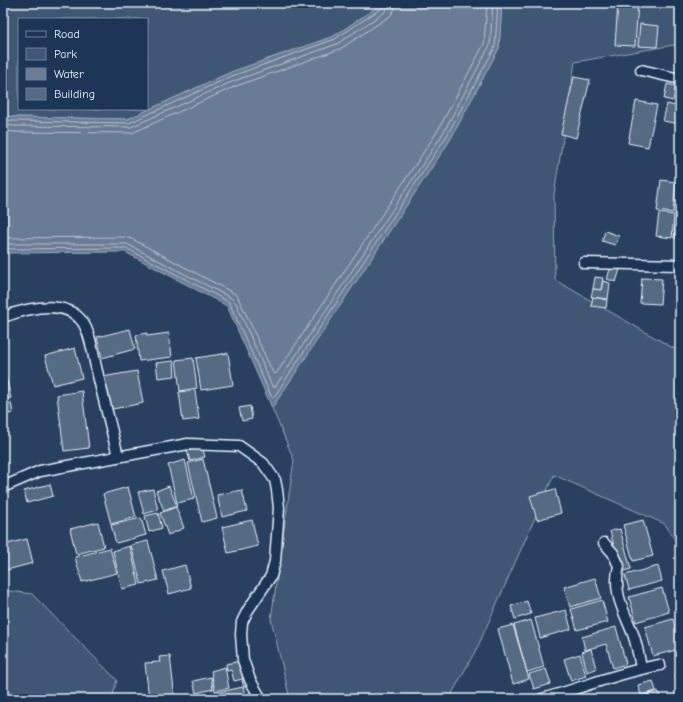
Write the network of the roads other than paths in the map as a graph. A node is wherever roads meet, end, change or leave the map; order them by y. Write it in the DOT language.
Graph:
graph roads {
  1 [pos="641,70"];
  2 [pos="680,79"];
  3 [pos="584,263"];
  4 [pos="680,265"];
  5 [pos="3,317"];
  6 [pos="118,456"];
  7 [pos="3,487"];
  8 [pos="604,543"];
  9 [pos="660,665"];
  10 [pos="641,668"];
  11 [pos="261,699"];
  12 [pos="542,699"];
  1 -- 2 [label="street"];
  3 -- 4 [label="street"];
  5 -- 6 [label="street"];
  6 -- 7 [label="street"];
  6 -- 11 [label="street"];
  8 -- 10 [label="street"];
  9 -- 10 [label="street"];
  10 -- 12 [label="street"];
}
